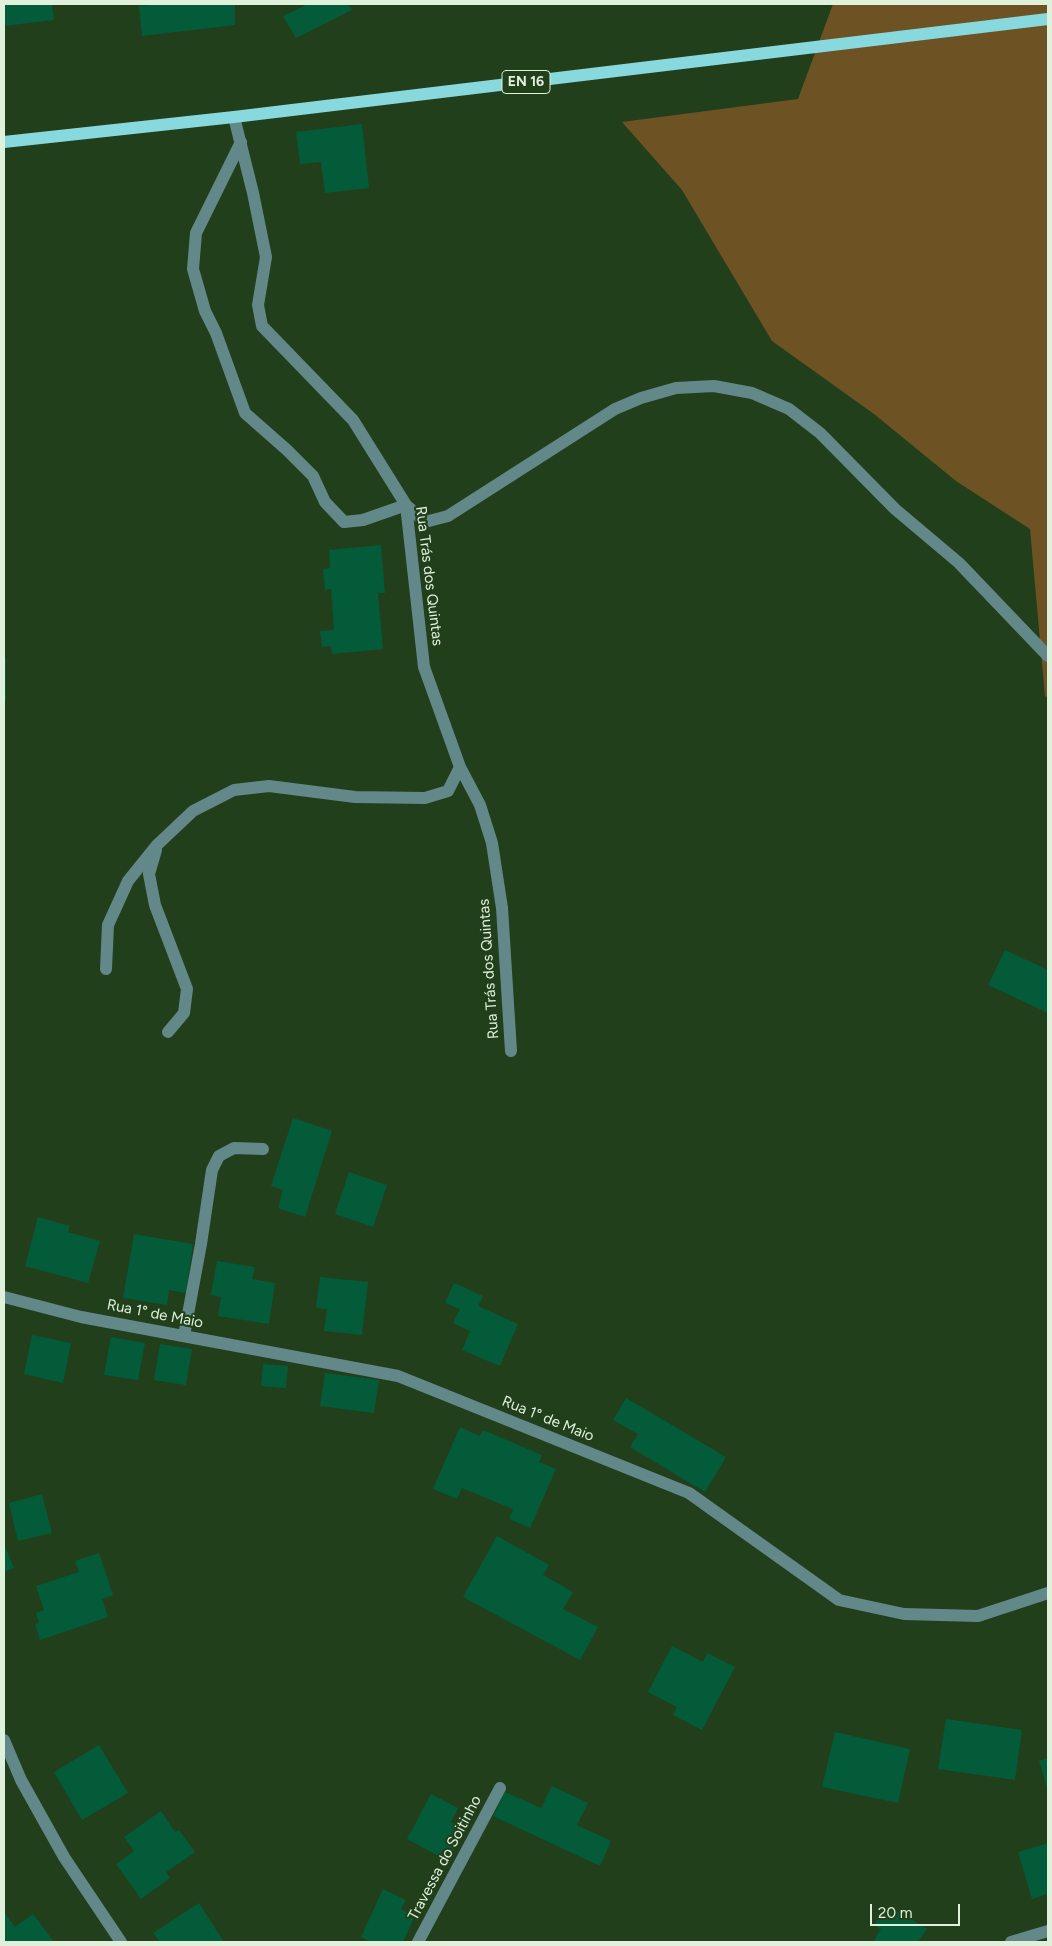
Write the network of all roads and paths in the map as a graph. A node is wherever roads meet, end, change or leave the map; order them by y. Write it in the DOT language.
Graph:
graph roads {
  1 [pos="1048,19"];
  2 [pos="234,117"];
  3 [pos="4,142"];
  4 [pos="241,142"];
  5 [pos="406,505"];
  6 [pos="1048,656"];
  7 [pos="460,767"];
  8 [pos="157,845"];
  9 [pos="106,969"];
  10 [pos="168,1032"];
  11 [pos="511,1051"];
  12 [pos="263,1149"];
  13 [pos="4,1296"];
  14 [pos="184,1336"];
  15 [pos="1048,1593"];
  16 [pos="4,1740"];
  17 [pos="500,1788"];
  18 [pos="1048,1930"];
  19 [pos="121,1942"];
  20 [pos="418,1942"];
  21 [pos="1011,1942"];
  1 -- 2 [label="main road, EN 16"];
  2 -- 3 [label="main road, EN 16"];
  2 -- 4 [label="street, Rua Trás dos Quintas"];
  4 -- 5 [label="street, Rua Trás dos Quintas"];
  4 -- 5 [label="street"];
  5 -- 6 [label="street"];
  5 -- 7 [label="street, Rua Trás dos Quintas"];
  7 -- 8 [label="street"];
  7 -- 11 [label="street, Rua Trás dos Quintas"];
  8 -- 9 [label="street"];
  8 -- 10 [label="street"];
  12 -- 14 [label="street"];
  13 -- 14 [label="street, Rua 1° de Maio"];
  14 -- 15 [label="street, Rua 1° de Maio"];
  16 -- 19 [label="street"];
  17 -- 20 [label="street, Travessa do Soitinho"];
  18 -- 21 [label="street"];
}
